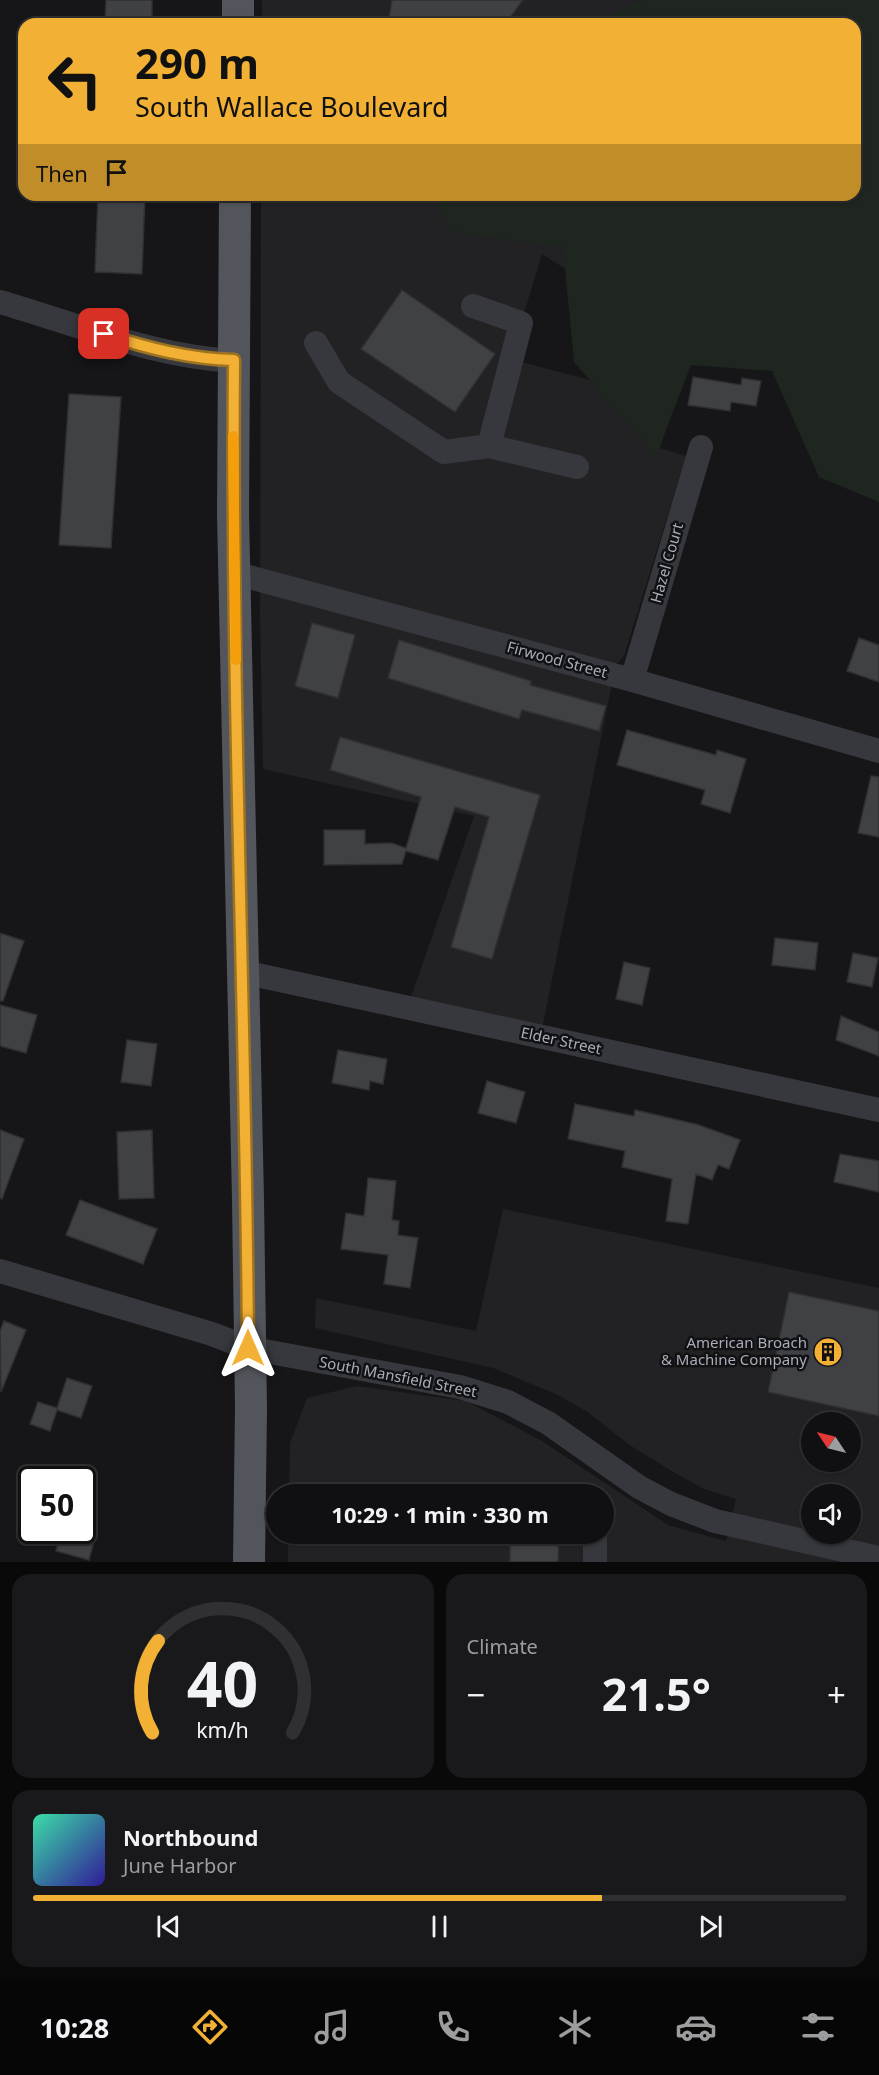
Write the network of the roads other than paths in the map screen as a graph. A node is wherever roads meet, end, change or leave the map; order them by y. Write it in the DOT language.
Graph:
graph roads {
  1 [pos="238,0"];
  2 [pos="238,18"];
  3 [pos="235,201"];
  4 [pos="0,302"];
  5 [pos="473,306"];
  6 [pos="316,343"];
  7 [pos="234,360"];
  8 [pos="489,446"];
  9 [pos="701,447"];
  10 [pos="577,467"];
  11 [pos="234,573"];
  12 [pos="633,680"];
  13 [pos="879,751"];
  14 [pos="243,972"];
  15 [pos="879,1110"];
  16 [pos="0,1271"];
  17 [pos="248,1348"];
  18 [pos="595,1544"];
  19 [pos="879,1558"];
  20 [pos="249,1562"];
  21 [pos="595,1562"];
  1 -- 2 [label="main road"];
  3 -- 7 [label="main road"];
  4 -- 7 [label="street"];
  5 -- 8 [label="street"];
  6 -- 8 [label="street"];
  7 -- 11 [label="main road"];
  8 -- 10 [label="street"];
  9 -- 12 [label="street, Hazel Court"];
  11 -- 12 [label="street, Firwood Street"];
  11 -- 14 [label="main road"];
  12 -- 13 [label="street, Firwood Street"];
  14 -- 15 [label="street, Elder Street"];
  14 -- 17 [label="main road"];
  16 -- 17 [label="street, South Mansfield Street"];
  17 -- 19 [label="street, South Mansfield Street"];
  17 -- 20 [label="main road"];
  18 -- 21 [label="street"];
}
